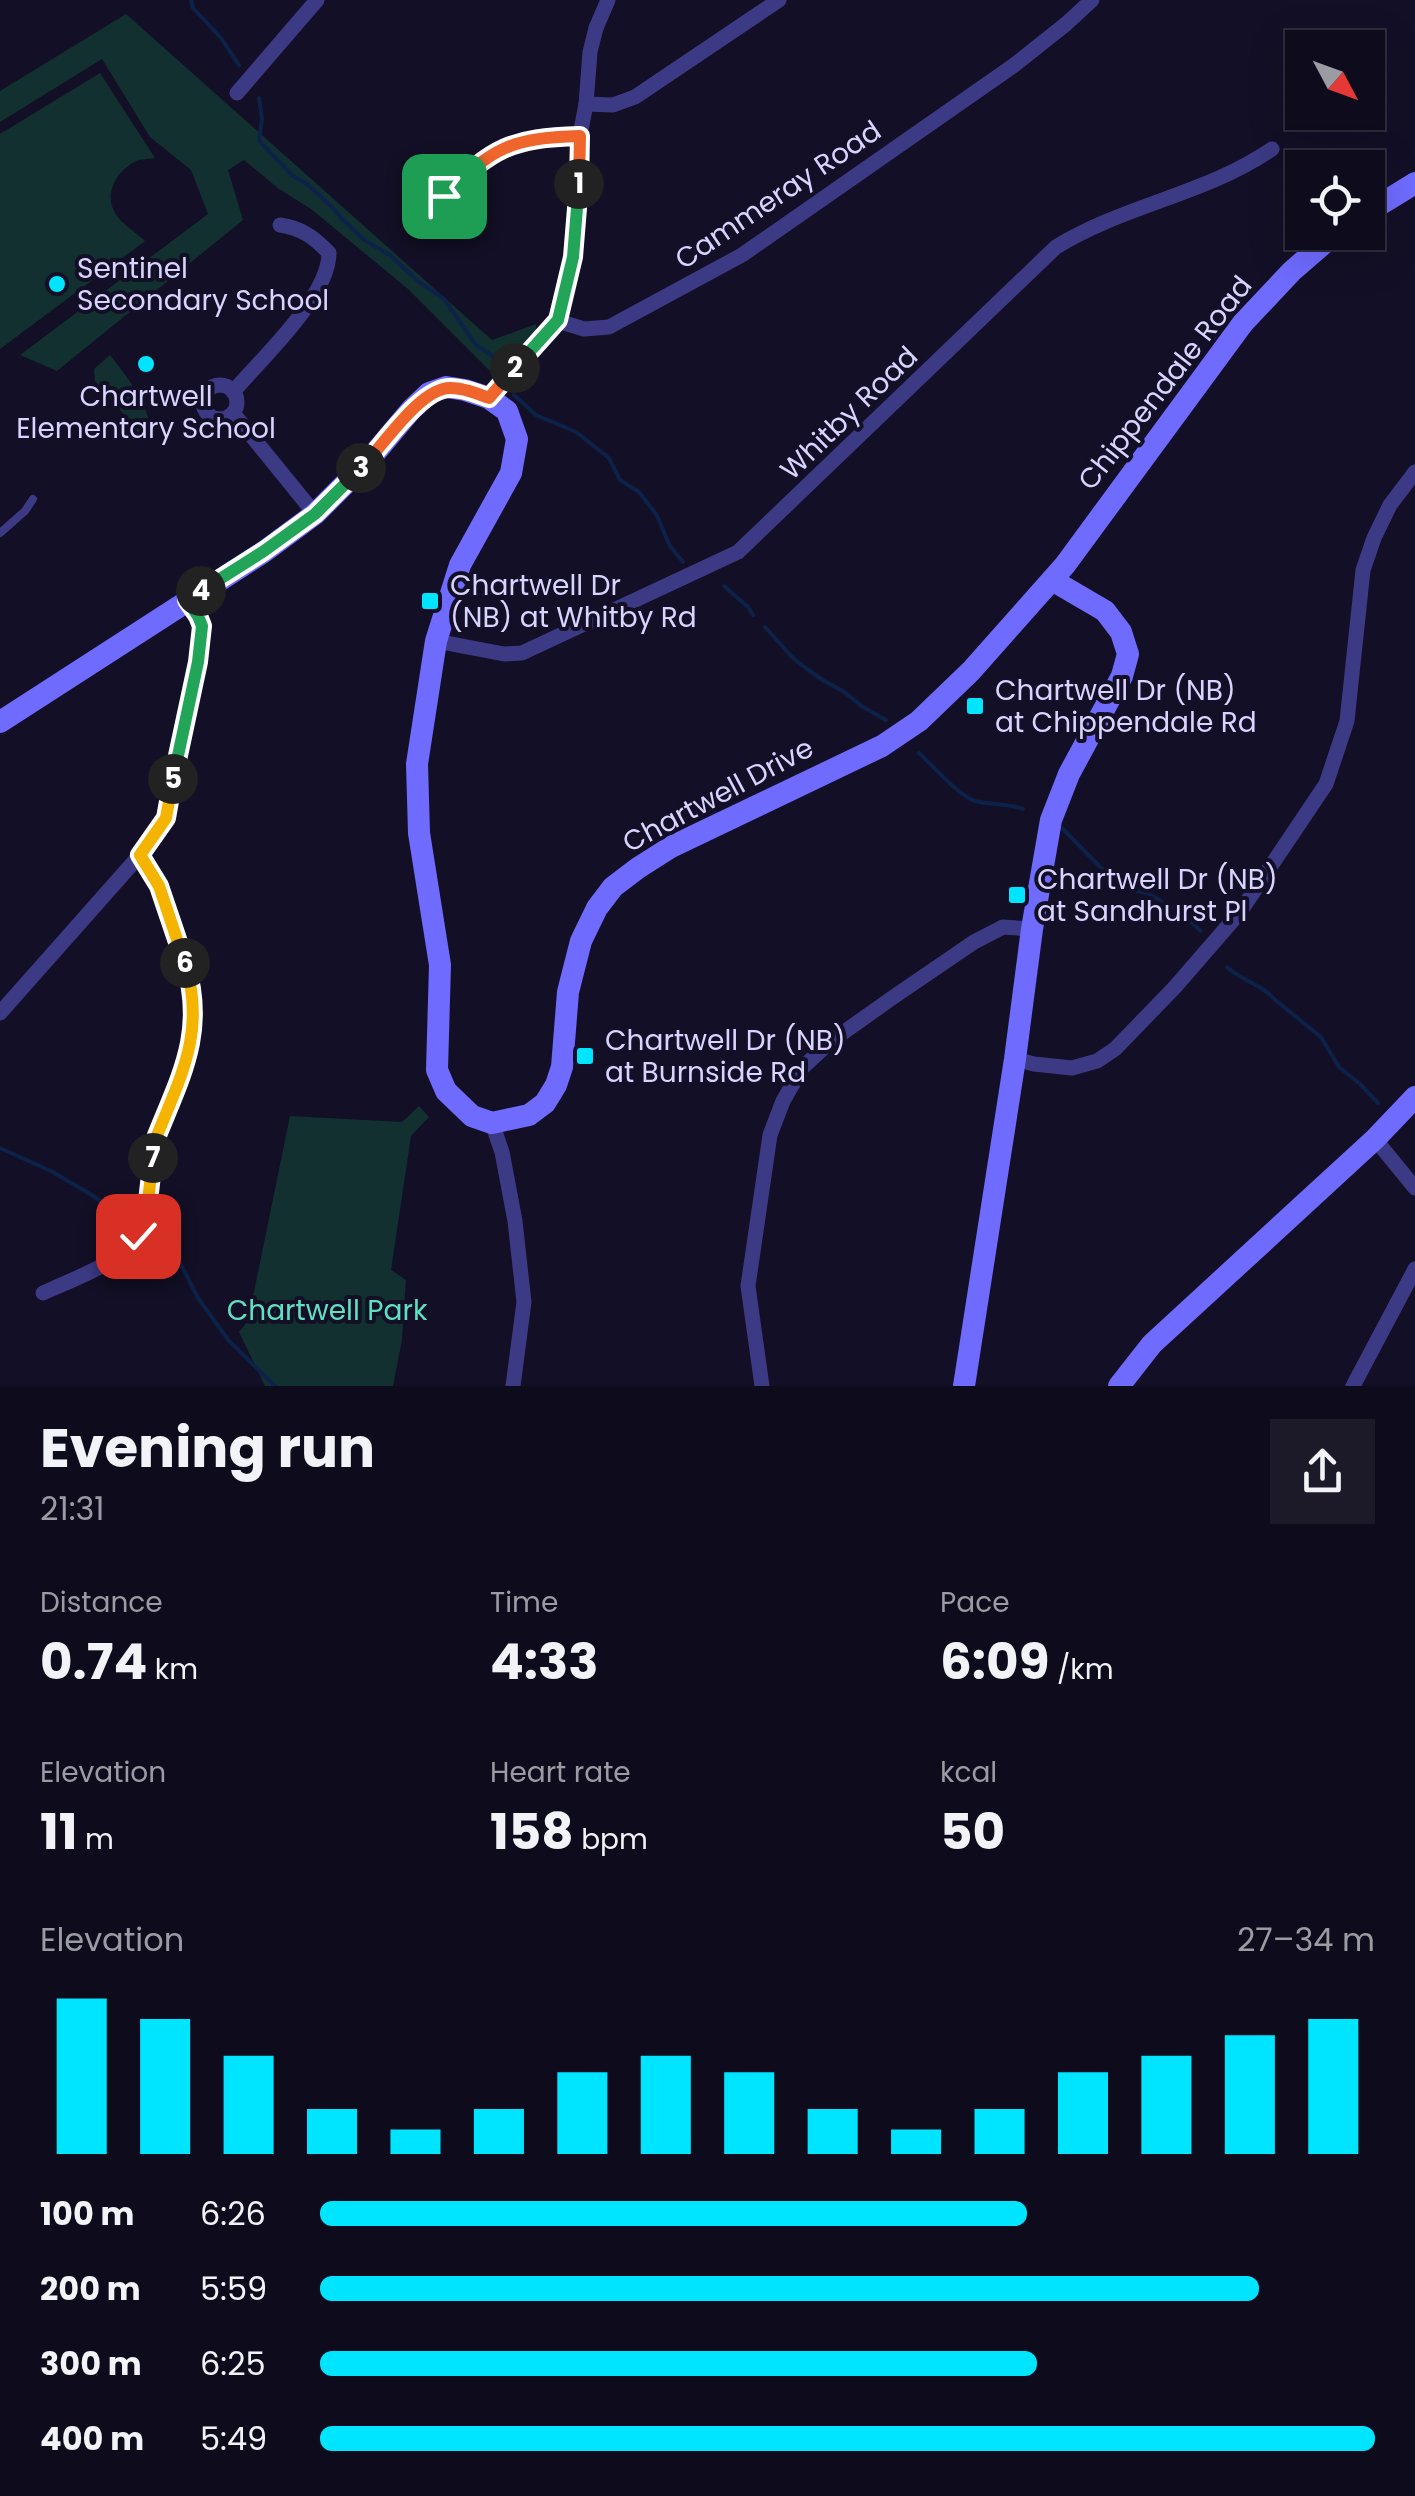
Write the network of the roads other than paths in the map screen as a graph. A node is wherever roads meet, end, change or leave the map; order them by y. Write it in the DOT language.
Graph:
graph roads {
  1 [pos="317,0"];
  2 [pos="608,0"];
  3 [pos="779,0"];
  4 [pos="1092,0"];
  5 [pos="237,93"];
  6 [pos="586,104"];
  7 [pos="580,136"];
  8 [pos="1272,149"];
  9 [pos="1415,183"];
  10 [pos="444,196"];
  11 [pos="1385,202"];
  12 [pos="280,225"];
  13 [pos="1317,250"];
  14 [pos="558,320"];
  15 [pos="233,392"];
  16 [pos="489,398"];
  17 [pos="233,412"];
  18 [pos="1415,472"];
  19 [pos="33,499"];
  20 [pos="315,514"];
  21 [pos="0,533"];
  22 [pos="1052,580"];
  23 [pos="187,600"];
  24 [pos="436,641"];
  25 [pos="0,722"];
  26 [pos="140,855"];
  27 [pos="1032,929"];
  28 [pos="0,1012"];
  29 [pos="1016,1059"];
  30 [pos="1415,1098"];
  31 [pos="492,1123"];
  32 [pos="1375,1139"];
  33 [pos="1415,1188"];
  34 [pos="1415,1269"];
  35 [pos="43,1293"];
  36 [pos="514,1386"];
  37 [pos="762,1386"];
  38 [pos="964,1386"];
  39 [pos="1120,1386"];
  40 [pos="1353,1386"];
  1 -- 5 [label="street"];
  2 -- 6 [label="street"];
  3 -- 6 [label="street"];
  4 -- 14 [label="street, Cammeray Road"];
  6 -- 7 [label="street"];
  7 -- 10 [label="street"];
  7 -- 14 [label="street"];
  8 -- 24 [label="street, Whitby Road"];
  9 -- 11 [label="street"];
  12 -- 15 [label="street"];
  13 -- 22 [label="street, Chippendale Road"];
  14 -- 16 [label="street"];
  15 -- 17 [label="street"];
  15 -- 17 [label="street"];
  16 -- 20 [label="street"];
  16 -- 24 [label="street"];
  17 -- 20 [label="street"];
  18 -- 29 [label="street"];
  19 -- 21 [label="lane"];
  20 -- 23 [label="street"];
  22 -- 27 [label="street"];
  22 -- 31 [label="street, Chartwell Drive"];
  23 -- 25 [label="street"];
  23 -- 26 [label="street"];
  24 -- 31 [label="street"];
  26 -- 28 [label="street"];
  26 -- 35 [label="street"];
  27 -- 29 [label="street"];
  27 -- 37 [label="street"];
  29 -- 38 [label="street"];
  30 -- 32 [label="street"];
  31 -- 36 [label="street"];
  32 -- 33 [label="street"];
  32 -- 39 [label="street"];
  34 -- 40 [label="street"];
}
